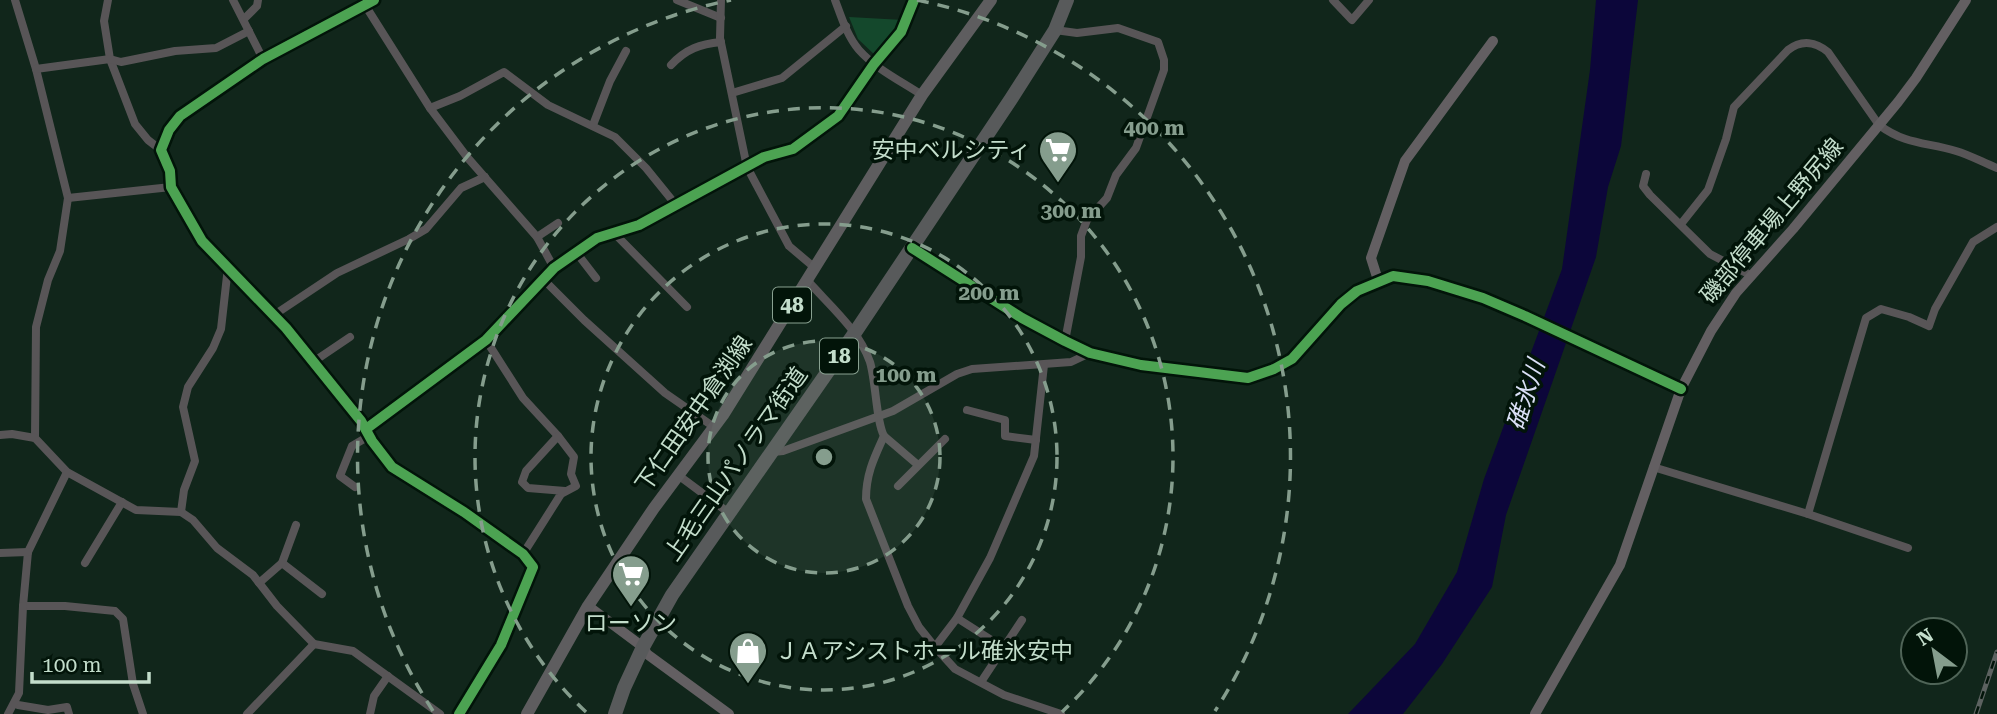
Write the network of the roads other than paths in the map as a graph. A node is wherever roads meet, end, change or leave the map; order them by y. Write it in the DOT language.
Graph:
graph roads {
  1 [pos="15,0"];
  2 [pos="108,0"];
  3 [pos="233,0"];
  4 [pos="258,0"];
  5 [pos="374,0"];
  6 [pos="677,0"];
  7 [pos="721,0"];
  8 [pos="835,0"];
  9 [pos="915,0"];
  10 [pos="991,0"];
  11 [pos="1067,0"];
  12 [pos="1333,0"];
  13 [pos="1368,0"];
  14 [pos="1966,0"];
  15 [pos="365,5"];
  16 [pos="721,18"];
  17 [pos="244,19"];
  18 [pos="846,26"];
  19 [pos="1055,30"];
  20 [pos="249,31"];
  21 [pos="1493,41"];
  22 [pos="721,42"];
  23 [pos="626,51"];
  24 [pos="110,58"];
  25 [pos="263,59"];
  26 [pos="874,64"];
  27 [pos="671,65"];
  28 [pos="36,69"];
  29 [pos="732,93"];
  30 [pos="922,95"];
  31 [pos="430,108"];
  32 [pos="593,125"];
  33 [pos="1879,125"];
  34 [pos="161,150"];
  35 [pos="747,167"];
  36 [pos="1997,168"];
  37 [pos="1646,174"];
  38 [pos="485,177"];
  39 [pos="172,187"];
  40 [pos="68,198"];
  41 [pos="676,205"];
  42 [pos="558,223"];
  43 [pos="1681,224"];
  44 [pos="1997,226"];
  45 [pos="614,233"];
  46 [pos="537,237"];
  47 [pos="912,248"];
  48 [pos="576,252"];
  49 [pos="228,267"];
  50 [pos="554,268"];
  51 [pos="816,268"];
  52 [pos="1752,276"];
  53 [pos="596,278"];
  54 [pos="543,279"];
  55 [pos="807,280"];
  56 [pos="1378,281"];
  57 [pos="687,307"];
  58 [pos="274,315"];
  59 [pos="855,334"];
  60 [pos="350,337"];
  61 [pos="486,340"];
  62 [pos="1065,341"];
  63 [pos="1090,353"];
  64 [pos="313,362"];
  65 [pos="1044,365"];
  66 [pos="1681,389"];
  67 [pos="968,410"];
  68 [pos="880,416"];
  69 [pos="714,427"];
  70 [pos="368,432"];
  71 [pos="0,435"];
  72 [pos="558,436"];
  73 [pos="884,436"];
  74 [pos="35,438"];
  75 [pos="945,439"];
  76 [pos="1036,440"];
  77 [pos="770,453"];
  78 [pos="918,465"];
  79 [pos="1653,467"];
  80 [pos="67,471"];
  81 [pos="678,475"];
  82 [pos="898,486"];
  83 [pos="355,487"];
  84 [pos="565,491"];
  85 [pos="122,502"];
  86 [pos="181,512"];
  87 [pos="729,513"];
  88 [pos="1808,514"];
  89 [pos="296,525"];
  90 [pos="1908,548"];
  91 [pos="28,552"];
  92 [pos="0,554"];
  93 [pos="523,554"];
  94 [pos="85,563"];
  95 [pos="282,563"];
  96 [pos="259,583"];
  97 [pos="322,594"];
  98 [pos="588,606"];
  99 [pos="23,607"];
  100 [pos="957,618"];
  101 [pos="1023,620"];
  102 [pos="314,644"];
  103 [pos="643,647"];
  104 [pos="935,647"];
  105 [pos="1004,648"];
  106 [pos="388,676"];
  107 [pos="981,682"];
  108 [pos="19,707"];
  109 [pos="8,714"];
  110 [pos="69,714"];
  111 [pos="143,714"];
  112 [pos="247,714"];
  113 [pos="370,714"];
  114 [pos="440,714"];
  115 [pos="459,714"];
  116 [pos="527,714"];
  117 [pos="615,714"];
  118 [pos="729,714"];
  119 [pos="1061,714"];
  120 [pos="1535,714"];
  1 -- 28 [label="street"];
  2 -- 24 [label="street"];
  3 -- 17 [label="street"];
  4 -- 17 [label="street"];
  5 -- 15 [label="street"];
  6 -- 16 [label="street"];
  7 -- 16 [label="street"];
  8 -- 18 [label="street"];
  9 -- 26 [label="street"];
  10 -- 30 [label="main road, 下仁田安中倉渕線 / 48"];
  11 -- 19 [label="highway, 上毛三山パノラマ街道 / 18"];
  12 -- 13 [label="street"];
  14 -- 33 [label="street, 磯部停車場上野尻線"];
  15 -- 25 [label="street"];
  15 -- 31 [label="street"];
  16 -- 22 [label="street"];
  17 -- 20 [label="street"];
  18 -- 26 [label="street"];
  18 -- 29 [label="street"];
  19 -- 47 [label="highway, 上毛三山パノラマ街道 / 18"];
  19 -- 62 [label="street"];
  20 -- 24 [label="street"];
  20 -- 25 [label="street"];
  21 -- 56 [label="street"];
  22 -- 27 [label="street"];
  22 -- 29 [label="street"];
  23 -- 32 [label="street"];
  24 -- 28 [label="street"];
  24 -- 34 [label="street"];
  25 -- 34 [label="street"];
  26 -- 30 [label="street"];
  26 -- 35 [label="street"];
  28 -- 40 [label="street"];
  29 -- 35 [label="street"];
  30 -- 51 [label="main road, 下仁田安中倉渕線 / 48"];
  31 -- 32 [label="street"];
  31 -- 38 [label="street"];
  32 -- 41 [label="street"];
  33 -- 36 [label="street"];
  33 -- 43 [label="street"];
  33 -- 52 [label="street, 磯部停車場上野尻線"];
  34 -- 39 [label="street"];
  35 -- 41 [label="street"];
  35 -- 51 [label="street"];
  37 -- 43 [label="street"];
  38 -- 46 [label="street"];
  38 -- 58 [label="street"];
  39 -- 40 [label="street"];
  39 -- 49 [label="street"];
  40 -- 74 [label="street"];
  41 -- 45 [label="street"];
  42 -- 46 [label="street"];
  43 -- 52 [label="street"];
  44 -- 88 [label="street"];
  45 -- 48 [label="street"];
  45 -- 57 [label="street"];
  46 -- 50 [label="street"];
  47 -- 59 [label="highway, 上毛三山パノラマ街道 / 18"];
  47 -- 62 [label="street"];
  48 -- 50 [label="street"];
  48 -- 53 [label="street"];
  49 -- 58 [label="street"];
  49 -- 86 [label="street"];
  50 -- 54 [label="street"];
  51 -- 55 [label="main road, 下仁田安中倉渕線 / 48"];
  52 -- 66 [label="street, 磯部停車場上野尻線"];
  54 -- 61 [label="street"];
  54 -- 69 [label="street"];
  55 -- 59 [label="street"];
  55 -- 69 [label="main road, 下仁田安中倉渕線 / 48"];
  56 -- 63 [label="street"];
  56 -- 66 [label="street"];
  58 -- 64 [label="street"];
  59 -- 68 [label="street"];
  59 -- 77 [label="highway, 上毛三山パノラマ街道 / 18"];
  60 -- 64 [label="street"];
  61 -- 70 [label="street"];
  61 -- 72 [label="street"];
  62 -- 63 [label="street"];
  63 -- 65 [label="street"];
  64 -- 70 [label="street"];
  65 -- 68 [label="street"];
  65 -- 76 [label="street"];
  66 -- 79 [label="street, 磯部停車場上野尻線"];
  67 -- 76 [label="street"];
  68 -- 73 [label="street"];
  68 -- 77 [label="street"];
  69 -- 81 [label="main road, 下仁田安中倉渕線 / 48"];
  70 -- 83 [label="street"];
  70 -- 93 [label="street"];
  71 -- 74 [label="street"];
  72 -- 84 [label="street"];
  72 -- 84 [label="street"];
  73 -- 78 [label="street"];
  73 -- 104 [label="street"];
  74 -- 80 [label="street"];
  75 -- 78 [label="street"];
  76 -- 100 [label="street"];
  77 -- 87 [label="highway, 上毛三山パノラマ街道 / 18"];
  78 -- 82 [label="street"];
  79 -- 88 [label="street"];
  79 -- 120 [label="street, 磯部停車場上野尻線"];
  80 -- 85 [label="street"];
  80 -- 91 [label="street"];
  81 -- 87 [label="street"];
  81 -- 98 [label="main road, 下仁田安中倉渕線 / 48"];
  84 -- 93 [label="street"];
  85 -- 86 [label="street"];
  85 -- 94 [label="street"];
  86 -- 96 [label="street"];
  87 -- 103 [label="highway, 上毛三山パノラマ街道 / 18"];
  88 -- 90 [label="street"];
  89 -- 95 [label="street"];
  91 -- 92 [label="street"];
  91 -- 99 [label="street"];
  93 -- 115 [label="street"];
  95 -- 96 [label="street"];
  95 -- 97 [label="street"];
  96 -- 102 [label="street"];
  98 -- 103 [label="street"];
  98 -- 116 [label="main road, 下仁田安中倉渕線 / 48"];
  99 -- 108 [label="street"];
  99 -- 111 [label="street"];
  100 -- 104 [label="street"];
  100 -- 105 [label="street"];
  101 -- 105 [label="street"];
  102 -- 106 [label="street"];
  102 -- 112 [label="street"];
  103 -- 117 [label="highway, 上毛三山パノラマ街道 / 18"];
  103 -- 118 [label="street"];
  104 -- 107 [label="street"];
  105 -- 107 [label="street"];
  106 -- 113 [label="street"];
  106 -- 114 [label="street"];
  107 -- 119 [label="street"];
  108 -- 109 [label="street"];
  108 -- 110 [label="street"];
}
